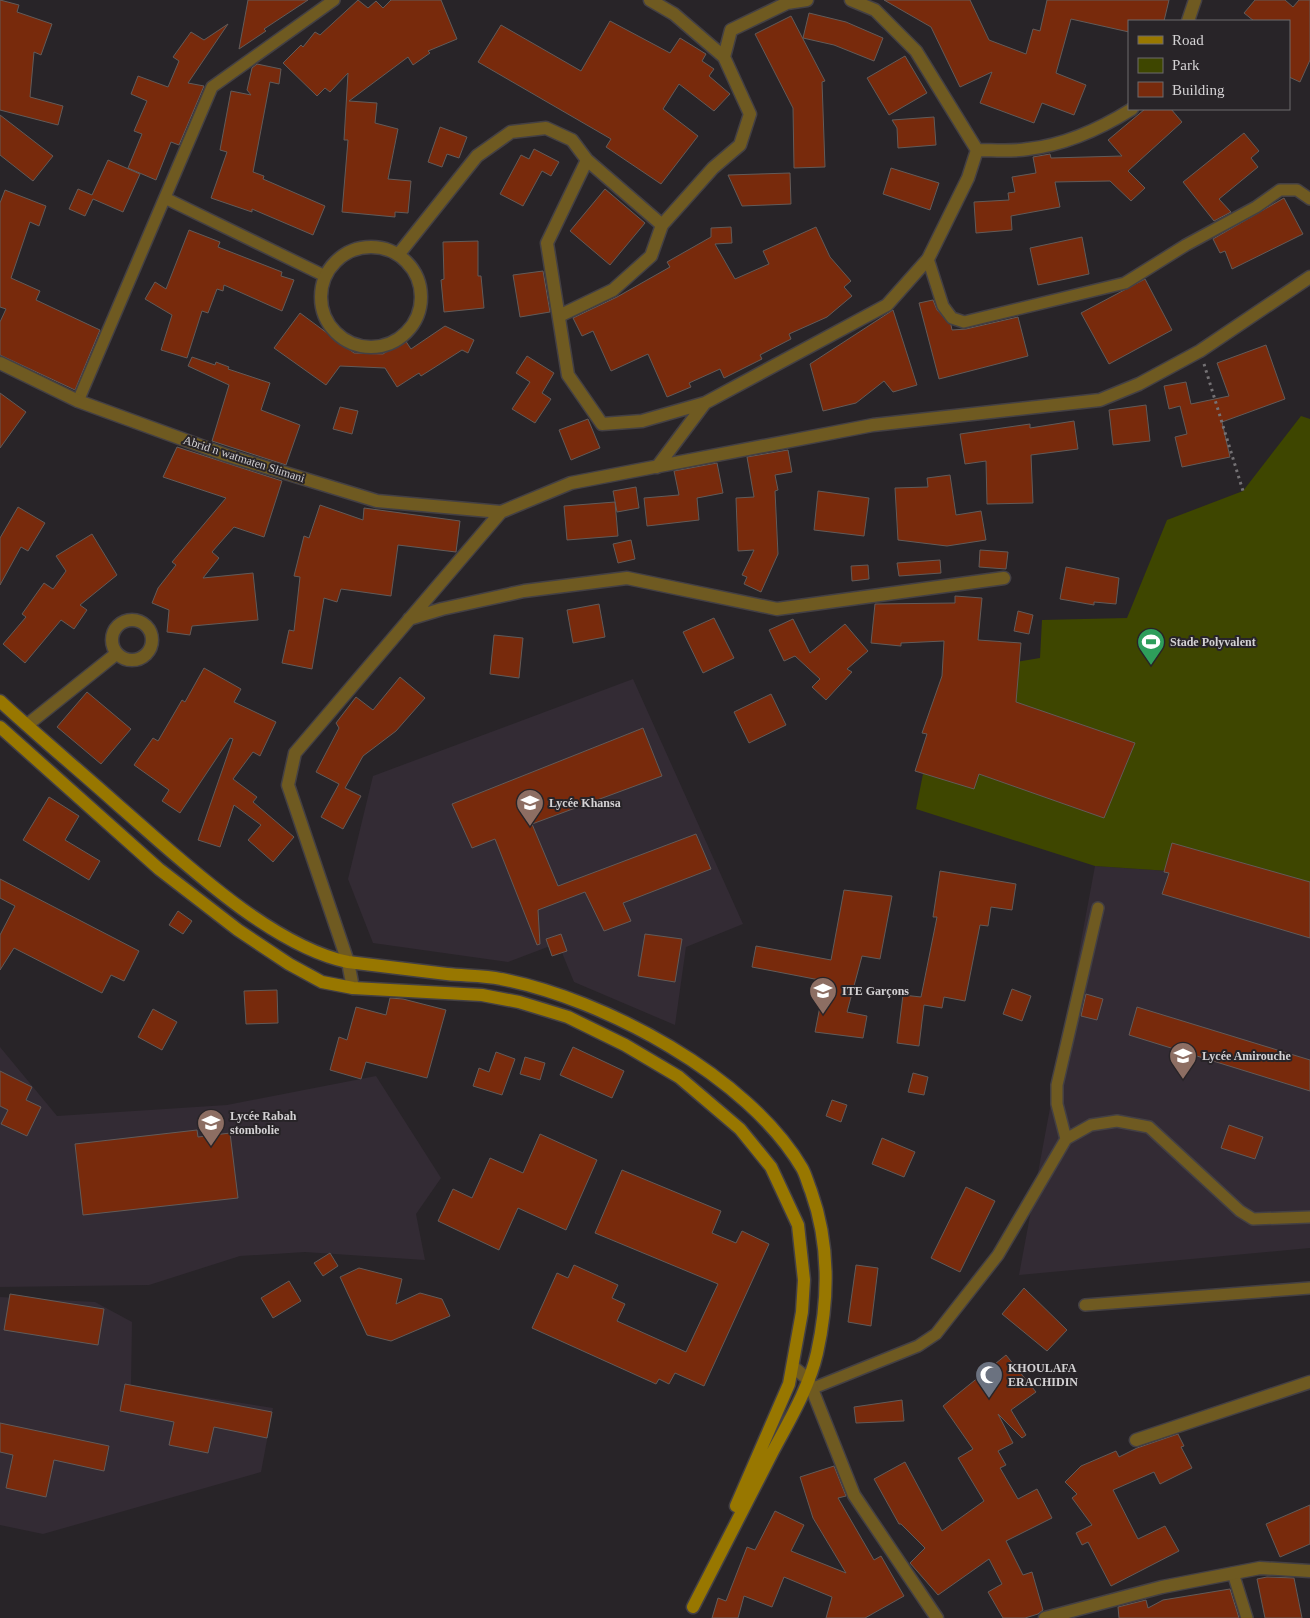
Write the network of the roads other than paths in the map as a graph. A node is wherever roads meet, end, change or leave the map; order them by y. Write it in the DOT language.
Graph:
graph roads {
  1 [pos="334,0"];
  2 [pos="650,0"];
  3 [pos="807,0"];
  4 [pos="851,0"];
  5 [pos="1195,0"];
  6 [pos="1188,20"];
  7 [pos="724,57"];
  8 [pos="1130,110"];
  9 [pos="977,150"];
  10 [pos="587,160"];
  11 [pos="165,198"];
  12 [pos="1310,199"];
  13 [pos="662,225"];
  14 [pos="398,255"];
  15 [pos="928,259"];
  16 [pos="325,276"];
  17 [pos="1310,277"];
  18 [pos="559,316"];
  19 [pos="0,363"];
  20 [pos="78,401"];
  21 [pos="704,403"];
  22 [pos="657,467"];
  23 [pos="501,512"];
  24 [pos="1004,578"];
  25 [pos="409,619"];
  26 [pos="116,654"];
  27 [pos="0,701"];
  28 [pos="27,725"];
  29 [pos="0,727"];
  30 [pos="1098,908"];
  31 [pos="348,962"];
  32 [pos="353,988"];
  33 [pos="1066,1139"];
  34 [pos="1310,1217"];
  35 [pos="1310,1288"];
  36 [pos="1085,1305"];
  37 [pos="793,1367"];
  38 [pos="1310,1382"];
  39 [pos="809,1384"];
  40 [pos="1136,1440"];
  41 [pos="1310,1571"];
  42 [pos="1233,1573"];
  43 [pos="691,1613"];
  44 [pos="937,1618"];
  45 [pos="1045,1618"];
  46 [pos="1247,1618"];
  1 -- 11 [label="lane"];
  2 -- 7 [label="street"];
  3 -- 7 [label="street"];
  4 -- 9 [label="street"];
  5 -- 6 [label="street"];
  7 -- 13 [label="street"];
  8 -- 9 [label="street"];
  9 -- 15 [label="street"];
  10 -- 13 [label="street"];
  10 -- 14 [label="street"];
  10 -- 18 [label="street"];
  11 -- 16 [label="lane"];
  11 -- 20 [label="lane"];
  12 -- 15 [label="lane"];
  13 -- 18 [label="street"];
  14 -- 16 [label="street"];
  14 -- 16 [label="street"];
  15 -- 21 [label="street"];
  17 -- 22 [label="street"];
  18 -- 21 [label="street"];
  19 -- 20 [label="street, Abrid n watmaten Slimani"];
  20 -- 23 [label="street, Abrid n watmaten Slimani"];
  21 -- 22 [label="street"];
  22 -- 23 [label="street"];
  23 -- 25 [label="street"];
  24 -- 25 [label="street"];
  25 -- 31 [label="street"];
  26 -- 28 [label="street"];
  27 -- 28 [label="main road"];
  28 -- 31 [label="main road"];
  29 -- 32 [label="main road"];
  30 -- 33 [label="lane"];
  31 -- 32 [label="street"];
  31 -- 39 [label="main road"];
  32 -- 37 [label="main road"];
  33 -- 34 [label="lane"];
  33 -- 39 [label="lane"];
  35 -- 36 [label="lane"];
  37 -- 39 [label="street"];
  37 -- 43 [label="main road"];
  38 -- 40 [label="street"];
  39 -- 43 [label="main road"];
  39 -- 44 [label="street"];
  41 -- 42 [label="street"];
  42 -- 45 [label="street"];
  42 -- 46 [label="lane"];
}
